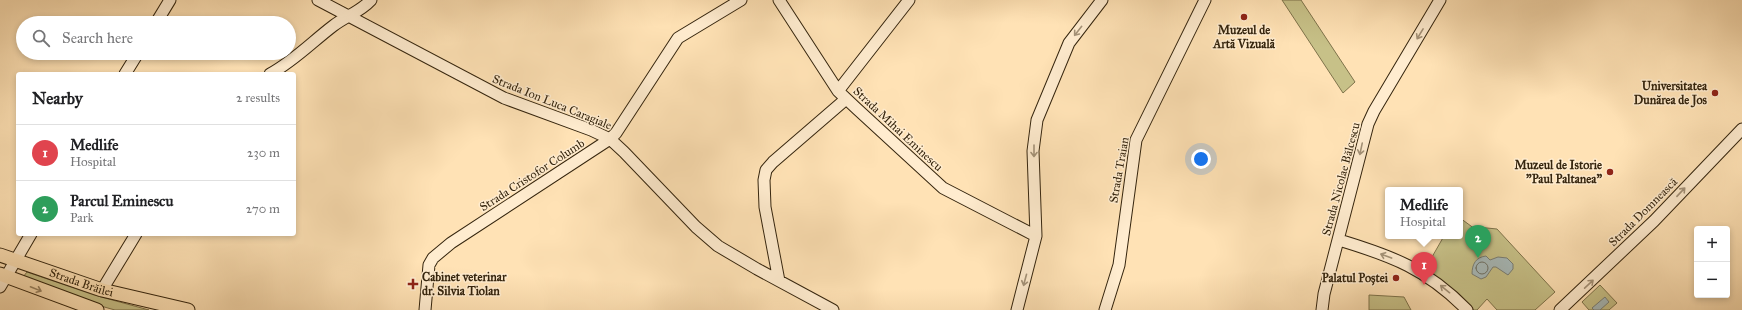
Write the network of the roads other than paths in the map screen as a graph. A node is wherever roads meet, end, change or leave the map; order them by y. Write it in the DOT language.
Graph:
graph roads {
  1 [pos="170,0"];
  2 [pos="318,0"];
  3 [pos="371,0"];
  4 [pos="741,0"];
  5 [pos="779,0"];
  6 [pos="909,0"];
  7 [pos="1102,0"];
  8 [pos="1205,0"];
  9 [pos="1440,0"];
  10 [pos="160,16"];
  11 [pos="348,16"];
  12 [pos="296,57"];
  13 [pos="134,60"];
  14 [pos="292,60"];
  15 [pos="126,72"];
  16 [pos="273,72"];
  17 [pos="842,95"];
  18 [pos="1742,129"];
  19 [pos="610,140"];
  20 [pos="30,236"];
  21 [pos="135,236"];
  22 [pos="1036,236"];
  23 [pos="1339,240"];
  24 [pos="0,255"];
  25 [pos="16,260"];
  26 [pos="2,279"];
  27 [pos="779,282"];
  28 [pos="102,290"];
  29 [pos="94,310"];
  30 [pos="188,310"];
  31 [pos="425,310"];
  32 [pos="833,310"];
  33 [pos="1017,310"];
  34 [pos="1105,310"];
  35 [pos="1322,310"];
  36 [pos="1467,310"];
  37 [pos="1560,310"];
  1 -- 10 [label="street"];
  2 -- 11 [label="street, Strada Ion Luca Caragiale"];
  3 -- 11 [label="street"];
  4 -- 19 [label="street, Strada Cristofor Columb"];
  5 -- 17 [label="street, Strada Mihai Eminescu"];
  6 -- 17 [label="street"];
  7 -- 22 [label="street, one-way"];
  8 -- 34 [label="street, Strada Traian"];
  9 -- 23 [label="street, Strada Nicolae Bălcescu, one-way"];
  11 -- 12 [label="street"];
  11 -- 19 [label="street, Strada Ion Luca Caragiale"];
  13 -- 15 [label="street"];
  14 -- 16 [label="street"];
  17 -- 22 [label="street, Strada Mihai Eminescu"];
  17 -- 27 [label="street"];
  37 -- 18 [label="street, Strada Domnească, one-way"];
  19 -- 27 [label="street, Strada Ion Luca Caragiale"];
  19 -- 31 [label="street, Strada Cristofor Columb"];
  20 -- 25 [label="street"];
  21 -- 28 [label="street"];
  22 -- 33 [label="street, one-way"];
  23 -- 35 [label="street, Strada Nicolae Bălcescu"];
  36 -- 23 [label="street, one-way"];
  24 -- 25 [label="main road, Strada Brăilei"];
  25 -- 26 [label="street"];
  25 -- 28 [label="main road, Strada Brăilei"];
  26 -- 29 [label="main road, Strada Brăilei, one-way"];
  27 -- 32 [label="street, Strada Ion Luca Caragiale"];
  28 -- 30 [label="main road, Strada Brăilei"];
}
